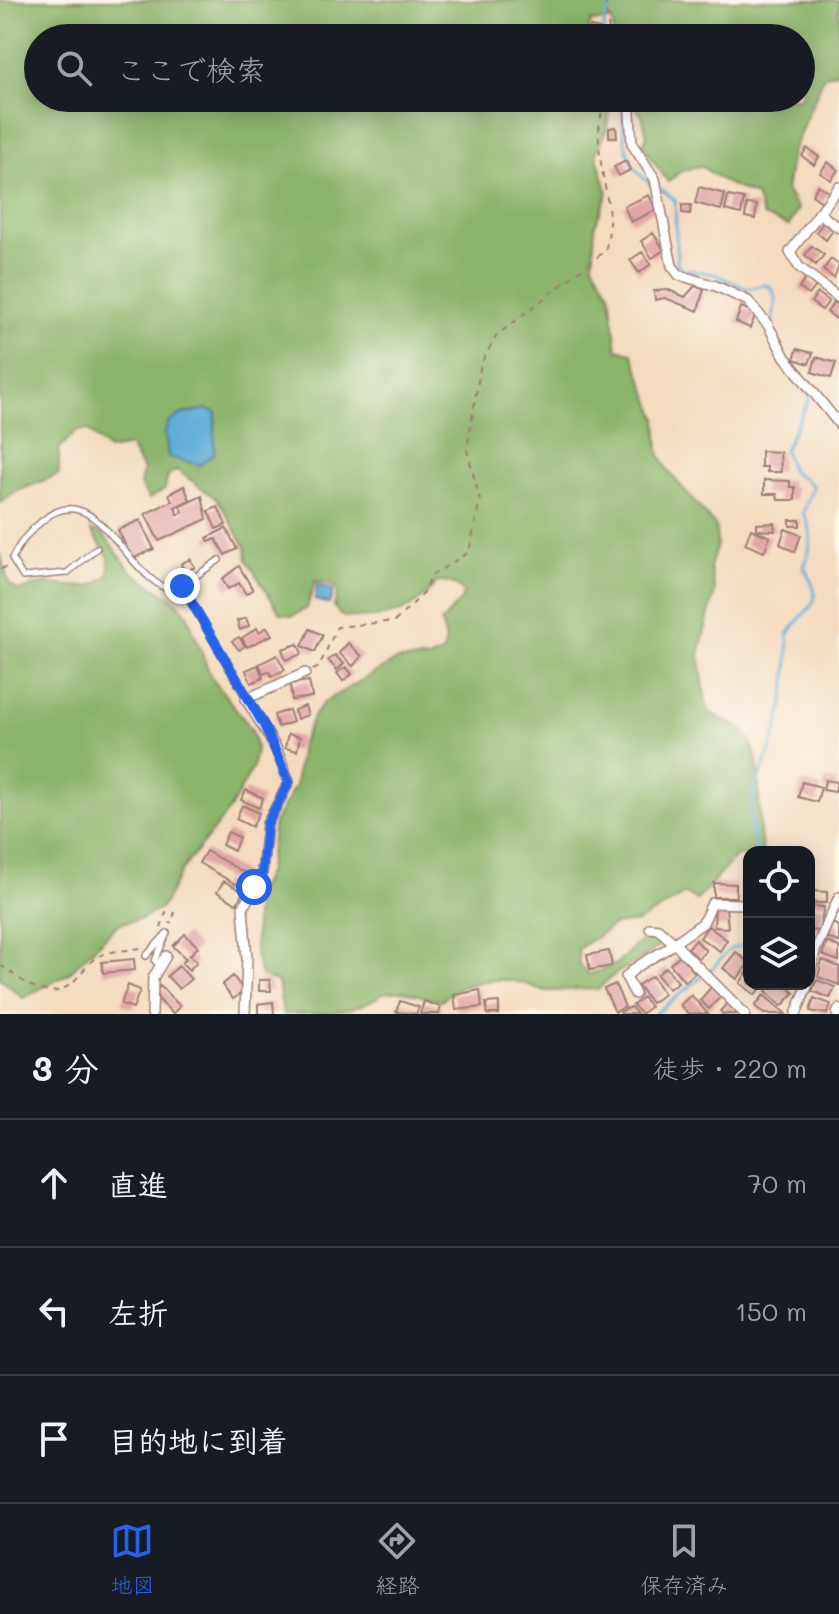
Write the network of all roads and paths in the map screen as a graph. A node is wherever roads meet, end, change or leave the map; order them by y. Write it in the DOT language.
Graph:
graph roads {
  1 [pos="605,0"];
  2 [pos="608,24"];
  3 [pos="601,112"];
  4 [pos="630,112"];
  5 [pos="839,187"];
  6 [pos="819,213"];
  7 [pos="839,228"];
  8 [pos="839,298"];
  9 [pos="839,424"];
  10 [pos="97,548"];
  11 [pos="219,560"];
  12 [pos="13,565"];
  13 [pos="0,569"];
  14 [pos="182,586"];
  15 [pos="305,673"];
  16 [pos="246,699"];
  17 [pos="839,897"];
  18 [pos="743,904"];
  19 [pos="650,928"];
  20 [pos="158,931"];
  21 [pos="167,933"];
  22 [pos="150,940"];
  23 [pos="674,943"];
  24 [pos="815,951"];
  25 [pos="146,956"];
  26 [pos="166,956"];
  27 [pos="0,965"];
  28 [pos="159,965"];
  29 [pos="805,990"];
  30 [pos="635,994"];
  31 [pos="152,1014"];
  32 [pos="245,1014"];
  33 [pos="745,1014"];
  34 [pos="796,1014"];
  1 -- 2 [label="path"];
  3 -- 15 [label="path"];
  4 -- 9 [label="street"];
  5 -- 6 [label="street"];
  6 -- 7 [label="street"];
  6 -- 8 [label="street"];
  10 -- 12 [label="lane"];
  11 -- 14 [label="lane"];
  12 -- 13 [label="path"];
  12 -- 14 [label="lane"];
  14 -- 16 [label="lane"];
  15 -- 16 [label="street"];
  16 -- 32 [label="street"];
  17 -- 24 [label="street"];
  18 -- 23 [label="street"];
  19 -- 23 [label="street"];
  20 -- 21 [label="path"];
  21 -- 25 [label="lane"];
  21 -- 28 [label="lane"];
  22 -- 27 [label="path"];
  23 -- 30 [label="street"];
  23 -- 33 [label="street"];
  26 -- 28 [label="street"];
  28 -- 31 [label="street"];
  29 -- 34 [label="street"];
}
